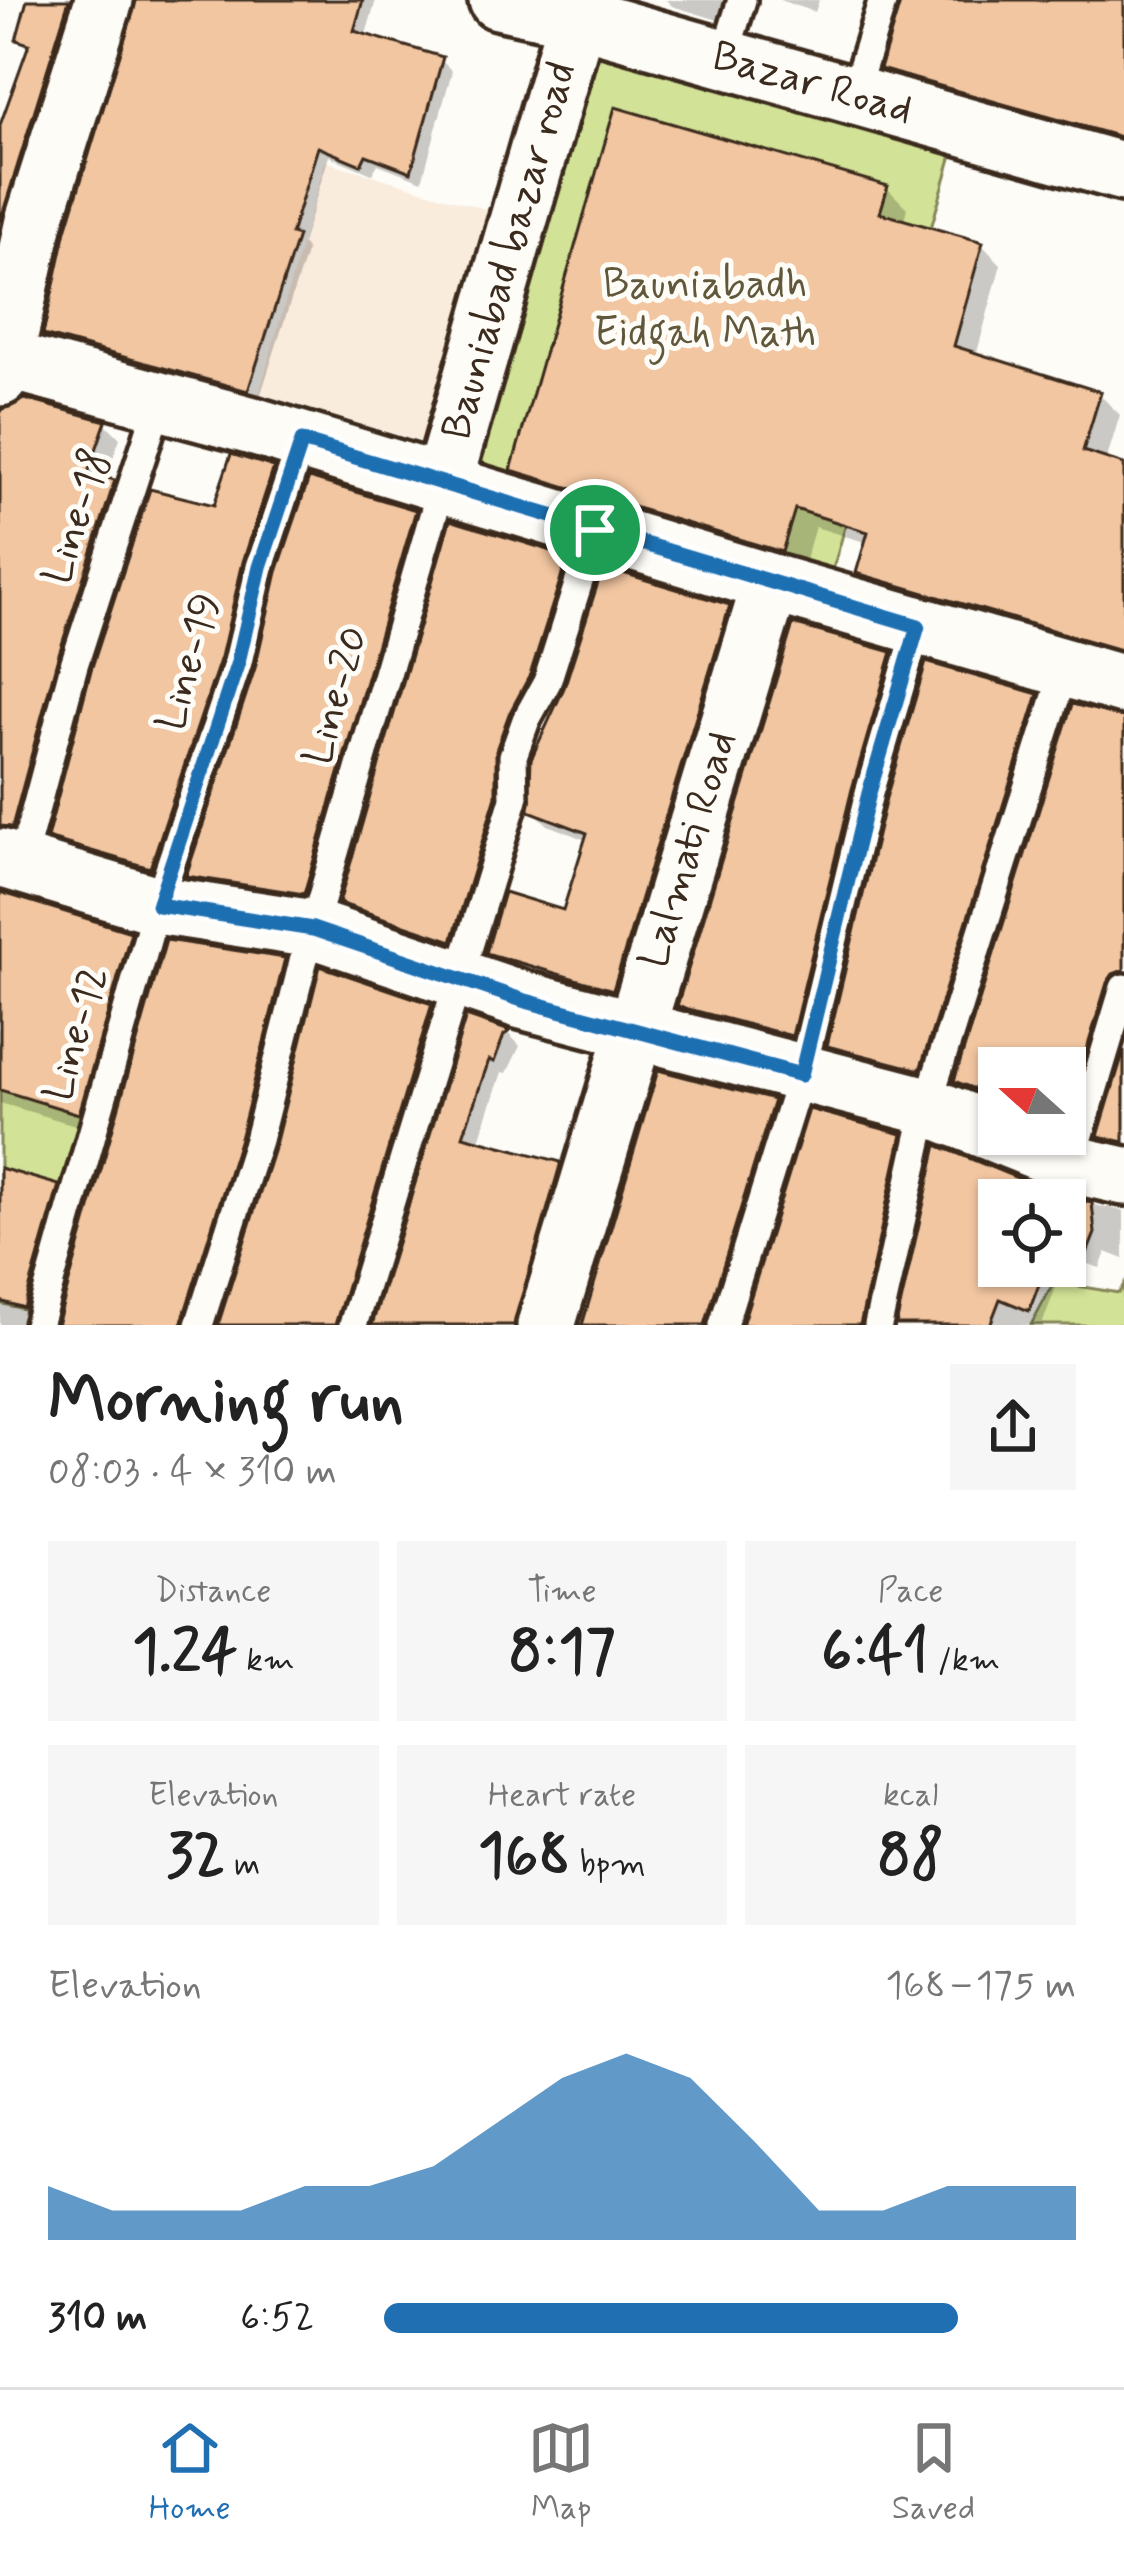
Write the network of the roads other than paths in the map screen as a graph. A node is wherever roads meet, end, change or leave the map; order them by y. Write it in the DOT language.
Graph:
graph roads {
  1 [pos="104,0"];
  2 [pos="499,0"];
  3 [pos="742,0"];
  4 [pos="883,0"];
  5 [pos="580,9"];
  6 [pos="724,58"];
  7 [pos="853,96"];
  8 [pos="1124,172"];
  9 [pos="2,364"];
  10 [pos="159,404"];
  11 [pos="302,441"];
  12 [pos="442,485"];
  13 [pos="595,530"];
  14 [pos="771,583"];
  15 [pos="918,626"];
  16 [pos="1065,668"];
  17 [pos="1124,685"];
  18 [pos="11,861"];
  19 [pos="158,905"];
  20 [pos="308,946"];
  21 [pos="460,980"];
  22 [pos="1124,988"];
  23 [pos="634,1030"];
  24 [pos="801,1075"];
  25 [pos="927,1106"];
  26 [pos="1098,1170"];
  27 [pos="38,1325"];
  28 [pos="200,1325"];
  29 [pos="353,1325"];
  30 [pos="546,1325"];
  31 [pos="723,1325"];
  32 [pos="878,1325"];
  1 -- 9 [label="street"];
  2 -- 5 [label="street, Bazar Road"];
  3 -- 6 [label="lane"];
  4 -- 7 [label="lane"];
  5 -- 6 [label="street, Bazar Road"];
  5 -- 12 [label="street, Bauniabad bazar road"];
  6 -- 7 [label="street, Bazar Road"];
  7 -- 8 [label="street, Bazar Road"];
  9 -- 10 [label="street"];
  10 -- 11 [label="street"];
  10 -- 18 [label="lane, Line-18"];
  11 -- 12 [label="street"];
  11 -- 19 [label="lane, Line-19"];
  12 -- 13 [label="street"];
  12 -- 20 [label="lane, Line-20"];
  13 -- 14 [label="street"];
  13 -- 21 [label="lane"];
  14 -- 15 [label="street"];
  14 -- 23 [label="street, Lalmati Road"];
  15 -- 16 [label="street"];
  15 -- 24 [label="lane"];
  16 -- 17 [label="street"];
  16 -- 25 [label="lane"];
  18 -- 19 [label="street"];
  19 -- 20 [label="street"];
  19 -- 27 [label="lane, Line-12"];
  20 -- 21 [label="street"];
  20 -- 28 [label="lane, Line-20"];
  21 -- 23 [label="street"];
  21 -- 29 [label="lane"];
  22 -- 26 [label="lane"];
  23 -- 24 [label="street"];
  23 -- 30 [label="street, Lalmati Road"];
  24 -- 25 [label="street"];
  24 -- 31 [label="lane"];
  25 -- 26 [label="street"];
  25 -- 32 [label="lane"];
}
